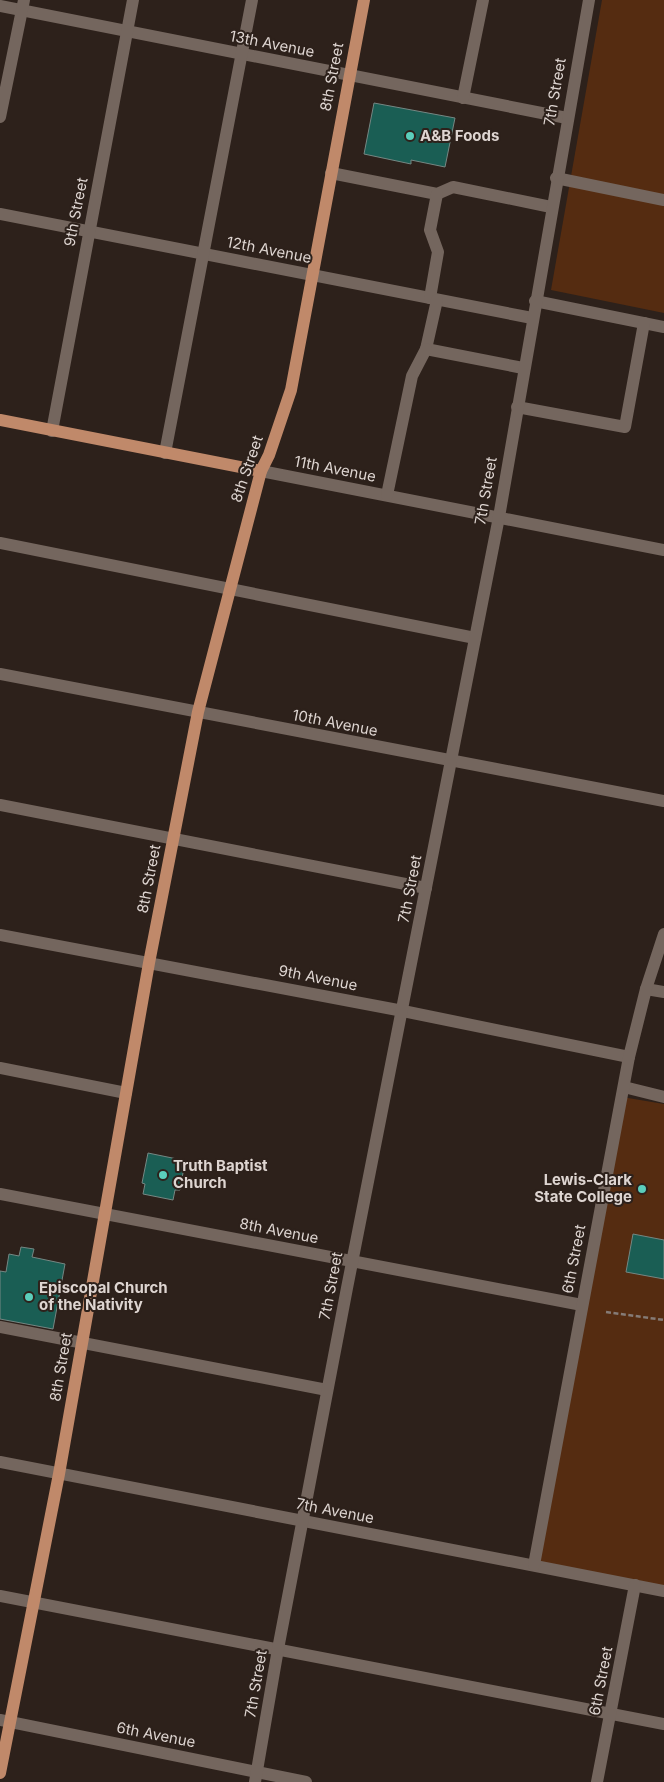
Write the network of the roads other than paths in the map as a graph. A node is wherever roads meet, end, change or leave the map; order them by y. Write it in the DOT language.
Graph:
graph roads {
  1 [pos="133,0"];
  2 [pos="252,0"];
  3 [pos="364,0"];
  4 [pos="483,0"];
  5 [pos="588,0"];
  6 [pos="23,5"];
  7 [pos="0,6"];
  8 [pos="127,32"];
  9 [pos="242,55"];
  10 [pos="349,75"];
  11 [pos="464,98"];
  12 [pos="0,116"];
  13 [pos="567,118"];
  14 [pos="331,173"];
  15 [pos="556,178"];
  16 [pos="437,194"];
  17 [pos="664,200"];
  18 [pos="551,207"];
  19 [pos="0,214"];
  20 [pos="89,230"];
  21 [pos="204,254"];
  22 [pos="313,276"];
  23 [pos="433,299"];
  24 [pos="535,301"];
  25 [pos="532,318"];
  26 [pos="644,323"];
  27 [pos="664,327"];
  28 [pos="426,349"];
  29 [pos="524,368"];
  30 [pos="517,407"];
  31 [pos="0,421"];
  32 [pos="52,431"];
  33 [pos="165,453"];
  34 [pos="261,471"];
  35 [pos="387,496"];
  36 [pos="499,517"];
  37 [pos="0,543"];
  38 [pos="664,550"];
  39 [pos="230,590"];
  40 [pos="475,638"];
  41 [pos="0,674"];
  42 [pos="198,712"];
  43 [pos="451,762"];
  44 [pos="664,801"];
  45 [pos="0,805"];
  46 [pos="174,839"];
  47 [pos="426,888"];
  48 [pos="664,934"];
  49 [pos="0,935"];
  50 [pos="150,963"];
  51 [pos="646,989"];
  52 [pos="664,992"];
  53 [pos="402,1011"];
  54 [pos="629,1057"];
  55 [pos="0,1068"];
  56 [pos="624,1087"];
  57 [pos="126,1094"];
  58 [pos="664,1097"];
  59 [pos="0,1194"];
  60 [pos="105,1214"];
  61 [pos="352,1262"];
  62 [pos="582,1305"];
  63 [pos="0,1327"];
  64 [pos="82,1343"];
  65 [pos="327,1390"];
  66 [pos="0,1462"];
  67 [pos="59,1474"];
  68 [pos="303,1522"];
  69 [pos="534,1565"];
  70 [pos="636,1585"];
  71 [pos="664,1591"];
  72 [pos="0,1596"];
  73 [pos="34,1603"];
  74 [pos="278,1649"];
  75 [pos="611,1714"];
  76 [pos="5,1721"];
  77 [pos="664,1724"];
  78 [pos="0,1773"];
  79 [pos="256,1777"];
  80 [pos="306,1782"];
  81 [pos="597,1782"];
  1 -- 8 [label="street, 9th Street"];
  2 -- 9 [label="street"];
  3 -- 10 [label="main road, 8th Street"];
  4 -- 11 [label="street"];
  5 -- 13 [label="street, 7th Street"];
  6 -- 7 [label="street, 13th Avenue"];
  6 -- 8 [label="street, 13th Avenue"];
  6 -- 12 [label="street"];
  8 -- 9 [label="street, 13th Avenue"];
  8 -- 20 [label="street, 9th Street"];
  9 -- 10 [label="street, 13th Avenue"];
  9 -- 21 [label="street"];
  10 -- 11 [label="street, 13th Avenue"];
  10 -- 14 [label="main road, 8th Street"];
  11 -- 13 [label="street, 13th Avenue"];
  13 -- 15 [label="street, 7th Street"];
  14 -- 16 [label="street"];
  14 -- 22 [label="main road, 8th Street"];
  15 -- 17 [label="street"];
  15 -- 18 [label="street, 7th Street"];
  16 -- 18 [label="street"];
  16 -- 23 [label="street"];
  18 -- 24 [label="street, 7th Street"];
  19 -- 20 [label="street, 12th Avenue"];
  20 -- 21 [label="street, 12th Avenue"];
  20 -- 32 [label="street, 9th Street"];
  21 -- 22 [label="street, 12th Avenue"];
  21 -- 33 [label="street"];
  22 -- 23 [label="street, 12th Avenue"];
  22 -- 34 [label="main road, 8th Street"];
  23 -- 25 [label="street, 12th Avenue"];
  23 -- 28 [label="street"];
  24 -- 25 [label="street, 7th Street"];
  24 -- 26 [label="street"];
  25 -- 29 [label="street, 7th Street"];
  26 -- 27 [label="street"];
  26 -- 30 [label="street"];
  28 -- 29 [label="street"];
  28 -- 35 [label="street"];
  29 -- 30 [label="street, 7th Street"];
  30 -- 36 [label="street, 7th Street"];
  31 -- 32 [label="main road, 11th Avenue"];
  32 -- 33 [label="main road, 11th Avenue"];
  33 -- 34 [label="main road, 11th Avenue"];
  34 -- 35 [label="street, 11th Avenue"];
  34 -- 39 [label="main road, 8th Street"];
  35 -- 36 [label="street, 11th Avenue"];
  36 -- 38 [label="street, 11th Avenue"];
  36 -- 40 [label="street, 7th Street"];
  37 -- 39 [label="street"];
  39 -- 40 [label="street"];
  39 -- 42 [label="main road, 8th Street"];
  40 -- 43 [label="street, 7th Street"];
  41 -- 42 [label="street, 10th Avenue"];
  42 -- 43 [label="street, 10th Avenue"];
  42 -- 46 [label="main road, 8th Street"];
  43 -- 44 [label="street, 10th Avenue"];
  43 -- 47 [label="street, 7th Street"];
  45 -- 46 [label="street"];
  46 -- 47 [label="street"];
  46 -- 50 [label="main road, 8th Street"];
  47 -- 53 [label="street, 7th Street"];
  48 -- 51 [label="street, 6th Street"];
  49 -- 50 [label="street, 9th Avenue"];
  50 -- 53 [label="street, 9th Avenue"];
  50 -- 57 [label="main road, 8th Street"];
  51 -- 52 [label="street"];
  51 -- 54 [label="street, 6th Street"];
  53 -- 54 [label="street, 9th Avenue"];
  53 -- 61 [label="street, 7th Street"];
  54 -- 56 [label="street, 6th Street"];
  55 -- 57 [label="street"];
  56 -- 58 [label="street"];
  56 -- 62 [label="street, 6th Street"];
  57 -- 60 [label="main road, 8th Street"];
  59 -- 60 [label="street, 8th Avenue"];
  60 -- 61 [label="street, 8th Avenue"];
  60 -- 64 [label="main road, 8th Street"];
  61 -- 62 [label="street, 8th Avenue"];
  61 -- 65 [label="street, 7th Street"];
  62 -- 69 [label="street, 6th Street"];
  63 -- 64 [label="street"];
  64 -- 65 [label="street"];
  64 -- 67 [label="main road, 8th Street"];
  65 -- 68 [label="street, 7th Street"];
  66 -- 67 [label="street, 7th Avenue"];
  67 -- 68 [label="street, 7th Avenue"];
  67 -- 73 [label="main road, 8th Street"];
  68 -- 69 [label="street, 7th Avenue"];
  68 -- 74 [label="street, 7th Street"];
  69 -- 70 [label="street, 7th Avenue"];
  70 -- 71 [label="street, 7th Avenue"];
  70 -- 75 [label="street, 6th Street"];
  72 -- 73 [label="street"];
  73 -- 74 [label="street"];
  73 -- 76 [label="main road, 8th Street"];
  74 -- 75 [label="street"];
  74 -- 79 [label="street, 7th Street"];
  75 -- 77 [label="street"];
  75 -- 81 [label="street, 6th Street"];
  76 -- 78 [label="main road, 8th Street"];
  76 -- 79 [label="street, 6th Avenue"];
  79 -- 80 [label="street, 6th Avenue"];
}
